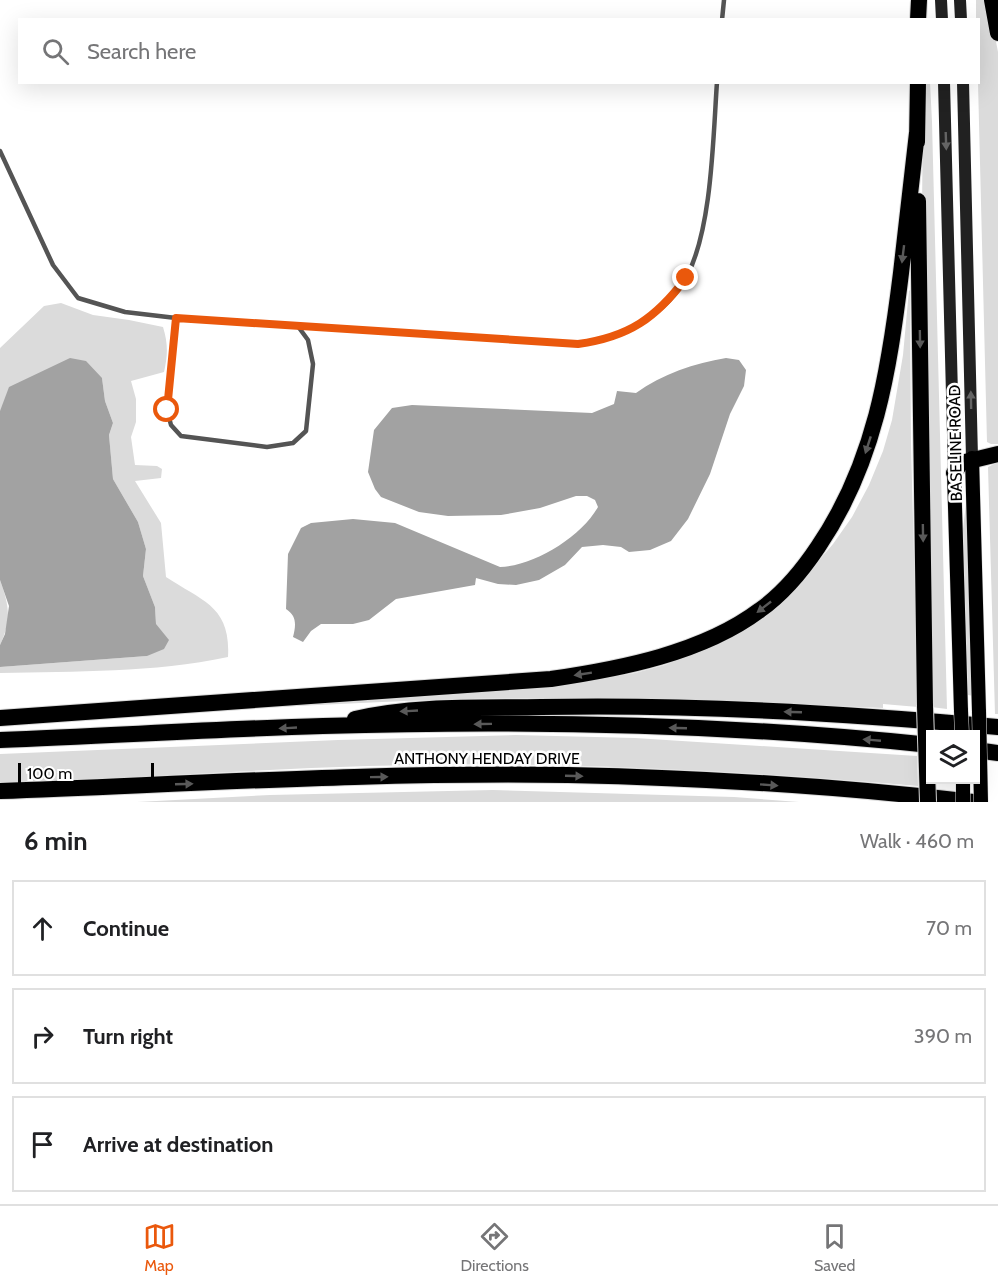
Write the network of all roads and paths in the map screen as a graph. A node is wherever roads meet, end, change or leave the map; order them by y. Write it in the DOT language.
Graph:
graph roads {
  1 [pos="723,0"];
  2 [pos="919,0"];
  3 [pos="941,0"];
  4 [pos="960,0"];
  5 [pos="992,0"];
  6 [pos="722,18"];
  7 [pos="918,18"];
  8 [pos="942,18"];
  9 [pos="961,18"];
  10 [pos="998,33"];
  11 [pos="717,84"];
  12 [pos="918,84"];
  13 [pos="944,84"];
  14 [pos="963,84"];
  15 [pos="917,133"];
  16 [pos="0,151"];
  17 [pos="176,318"];
  18 [pos="297,325"];
  19 [pos="998,454"];
  20 [pos="972,458"];
  21 [pos="954,472"];
  22 [pos="0,718"];
  23 [pos="323,726"];
  24 [pos="998,727"];
  25 [pos="962,730"];
  26 [pos="0,740"];
  27 [pos="926,746"];
  28 [pos="980,751"];
  29 [pos="998,753"];
  30 [pos="963,784"];
  31 [pos="0,791"];
  32 [pos="928,802"];
  33 [pos="963,802"];
  34 [pos="973,802"];
  35 [pos="981,802"];
  1 -- 6 [label="lane"];
  2 -- 7 [label="highway"];
  3 -- 8 [label="main road"];
  4 -- 9 [label="main road"];
  5 -- 10 [label="highway"];
  11 -- 18 [label="lane"];
  12 -- 15 [label="highway"];
  13 -- 21 [label="main road, BASELINE ROAD, one-way"];
  20 -- 14 [label="main road, BASELINE ROAD, one-way"];
  15 -- 22 [label="highway, one-way"];
  15 -- 32 [label="highway, one-way, bridge"];
  16 -- 17 [label="lane"];
  17 -- 18 [label="lane"];
  17 -- 18 [label="lane"];
  19 -- 20 [label="highway"];
  20 -- 21 [label="highway"];
  20 -- 35 [label="main road, BASELINE ROAD, bridge"];
  21 -- 25 [label="main road, BASELINE ROAD, bridge"];
  24 -- 23 [label="highway, one-way"];
  23 -- 26 [label="highway, ANTHONY HENDAY DRIVE, one-way"];
  27 -- 23 [label="highway, ANTHONY HENDAY DRIVE, one-way"];
  28 -- 29 [label="highway"];
  30 -- 33 [label="main road, bridge"];
  31 -- 34 [label="highway, ANTHONY HENDAY DRIVE, one-way"];
}
